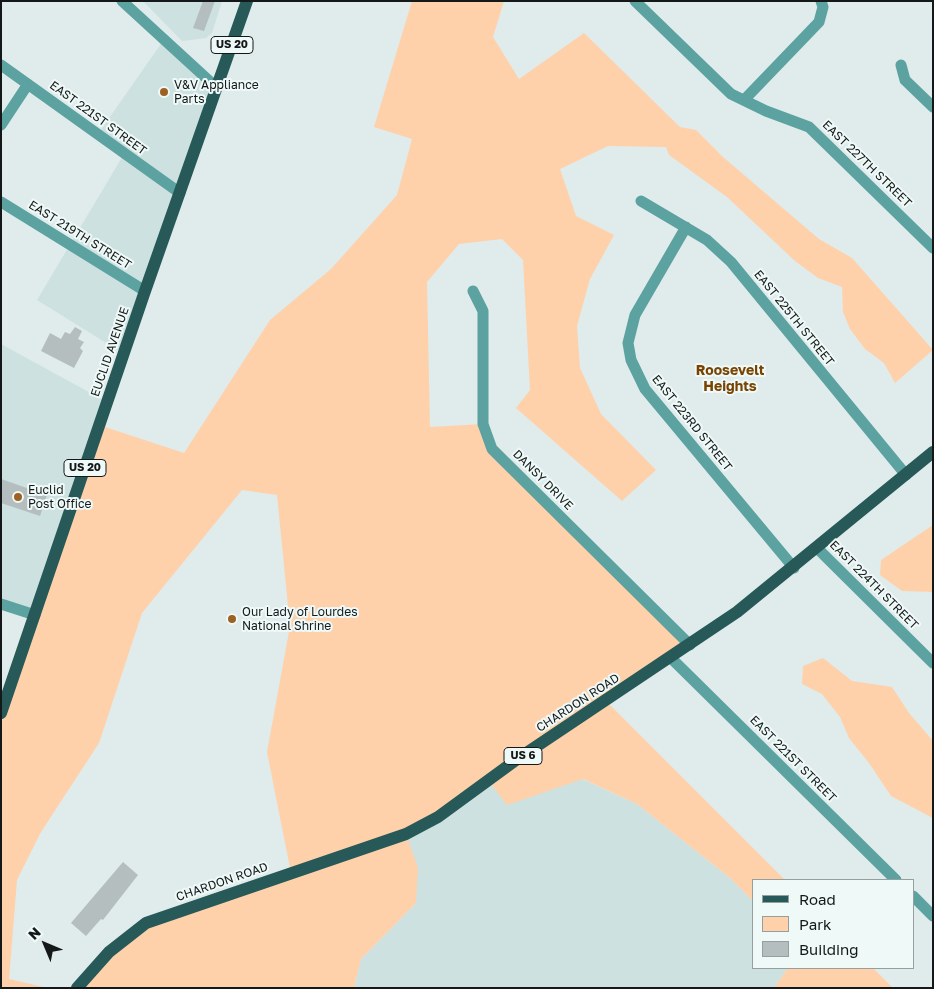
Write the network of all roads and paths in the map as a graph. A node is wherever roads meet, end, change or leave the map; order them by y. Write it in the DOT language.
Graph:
graph roads {
  1 [pos="122,1"];
  2 [pos="247,1"];
  3 [pos="634,1"];
  4 [pos="821,1"];
  5 [pos="1,65"];
  6 [pos="901,66"];
  7 [pos="28,84"];
  8 [pos="217,88"];
  9 [pos="744,100"];
  10 [pos="933,107"];
  11 [pos="1,125"];
  12 [pos="180,193"];
  13 [pos="641,201"];
  14 [pos="1,202"];
  15 [pos="686,227"];
  16 [pos="933,248"];
  17 [pos="145,291"];
  18 [pos="473,291"];
  19 [pos="933,452"];
  20 [pos="906,475"];
  21 [pos="817,548"];
  22 [pos="794,568"];
  23 [pos="1,604"];
  24 [pos="35,615"];
  25 [pos="690,645"];
  26 [pos="671,658"];
  27 [pos="933,663"];
  28 [pos="1,713"];
  29 [pos="895,879"];
  30 [pos="914,897"];
  31 [pos="933,916"];
  32 [pos="77,988"];
  1 -- 8 [label="street"];
  2 -- 8 [label="main road, EUCLID AVENUE / US 20"];
  3 -- 9 [label="street, EAST 227TH STREET"];
  4 -- 9 [label="street"];
  5 -- 7 [label="street, EAST 221ST STREET"];
  6 -- 10 [label="street"];
  7 -- 11 [label="street"];
  7 -- 12 [label="street, EAST 221ST STREET"];
  8 -- 12 [label="main road, EUCLID AVENUE / US 20"];
  9 -- 16 [label="street, EAST 227TH STREET"];
  12 -- 17 [label="main road, EUCLID AVENUE / US 20"];
  13 -- 15 [label="street, EAST 225TH STREET"];
  14 -- 17 [label="street, EAST 219TH STREET"];
  15 -- 20 [label="street, EAST 225TH STREET"];
  15 -- 22 [label="street, EAST 223RD STREET"];
  17 -- 24 [label="main road, EUCLID AVENUE / US 20"];
  18 -- 25 [label="street, DANSY DRIVE"];
  19 -- 20 [label="main road, CHARDON ROAD / US 6"];
  20 -- 21 [label="main road, CHARDON ROAD / US 6"];
  21 -- 22 [label="main road, CHARDON ROAD / US 6"];
  21 -- 27 [label="street, EAST 224TH STREET"];
  22 -- 25 [label="main road, CHARDON ROAD / US 6"];
  23 -- 24 [label="street"];
  24 -- 28 [label="main road, EUCLID AVENUE / US 20"];
  25 -- 26 [label="main road, CHARDON ROAD / US 6"];
  26 -- 29 [label="street, EAST 221ST STREET"];
  26 -- 32 [label="main road, CHARDON ROAD / US 6"];
  30 -- 31 [label="street"];
}
